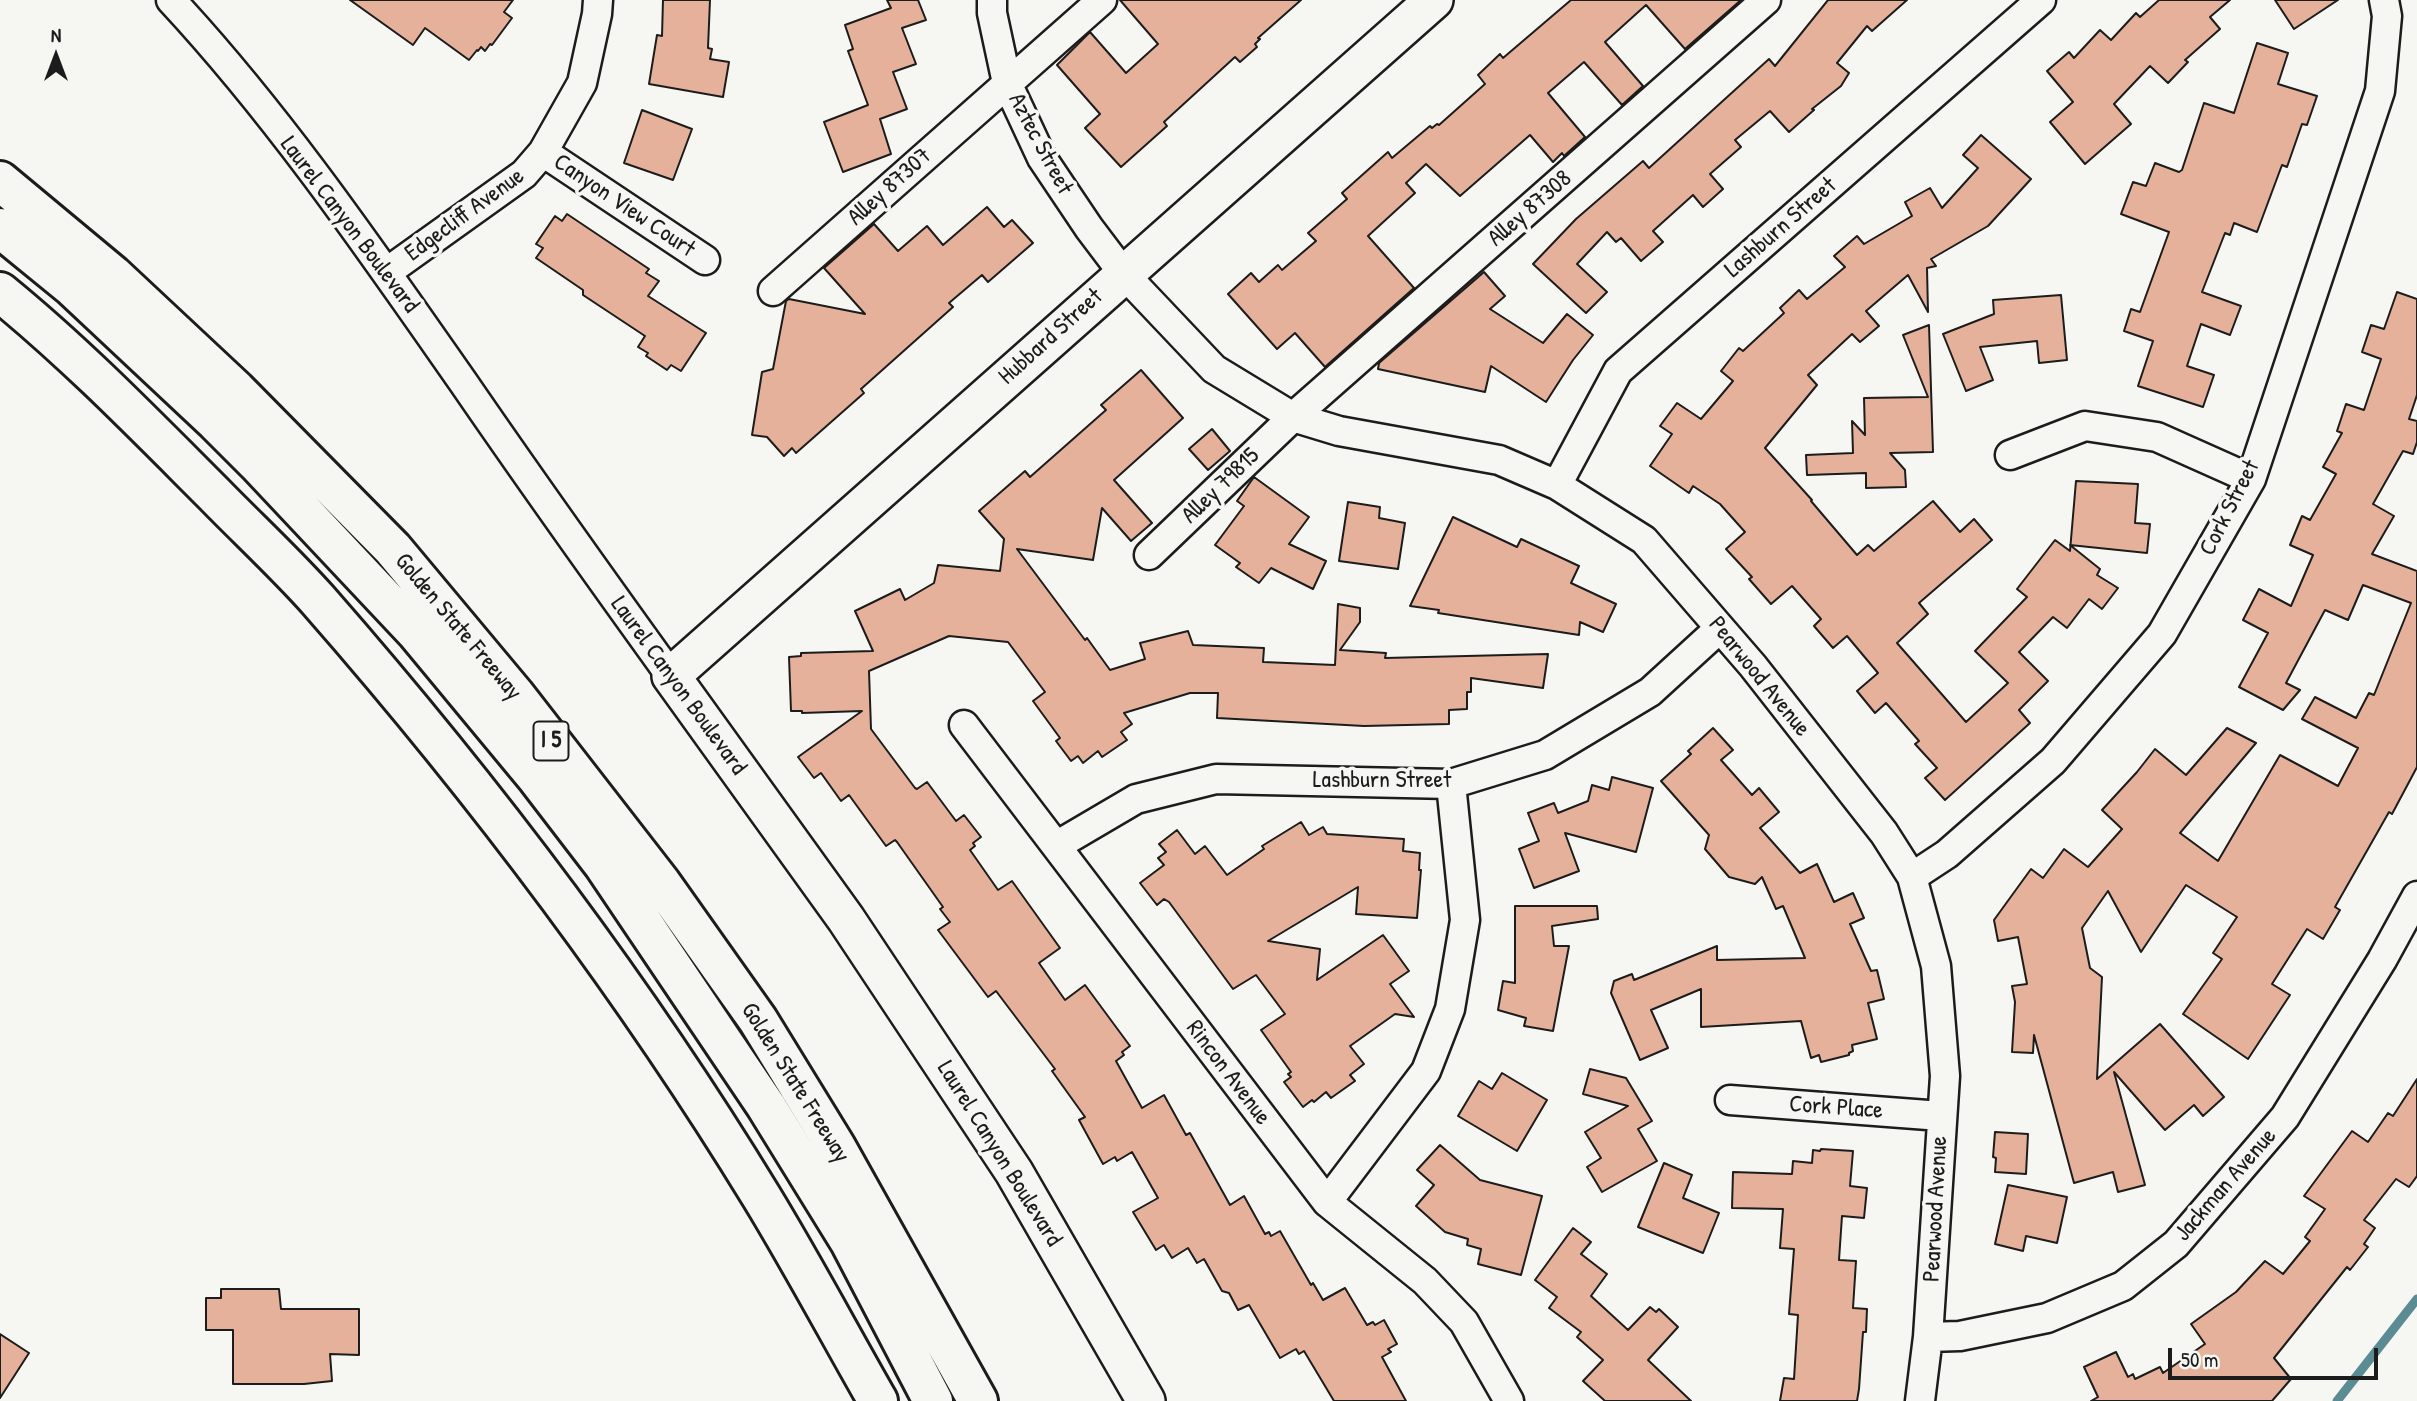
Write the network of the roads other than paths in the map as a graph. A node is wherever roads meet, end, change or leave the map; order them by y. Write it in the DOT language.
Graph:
graph roads {
  1 [pos="171,0"];
  2 [pos="598,0"];
  3 [pos="992,0"];
  4 [pos="1102,0"];
  5 [pos="1434,0"];
  6 [pos="1766,0"];
  7 [pos="2041,0"];
  8 [pos="2384,0"];
  9 [pos="1007,83"];
  10 [pos="543,152"];
  11 [pos="0,181"];
  12 [pos="0,228"];
  13 [pos="0,255"];
  14 [pos="705,260"];
  15 [pos="387,272"];
  16 [pos="1123,273"];
  17 [pos="773,291"];
  18 [pos="0,292"];
  19 [pos="1293,417"];
  20 [pos="2010,455"];
  21 [pos="2251,479"];
  22 [pos="1557,485"];
  23 [pos="1149,555"];
  24 [pos="1720,628"];
  25 [pos="671,676"];
  26 [pos="964,725"];
  27 [pos="1451,784"];
  28 [pos="1056,846"];
  29 [pos="1912,877"];
  30 [pos="2417,896"];
  31 [pos="1730,1100"];
  32 [pos="1941,1116"];
  33 [pos="1327,1202"];
  34 [pos="1928,1337"];
  35 [pos="878,1401"];
  36 [pos="904,1401"];
  37 [pos="933,1401"];
  38 [pos="978,1401"];
  39 [pos="1146,1401"];
  40 [pos="1509,1401"];
  41 [pos="1920,1401"];
  1 -- 15 [label="street, Laurel Canyon Boulevard"];
  2 -- 10 [label="street, Edgecliff Avenue"];
  3 -- 9 [label="street, Aztec Street"];
  4 -- 9 [label="street, Alley 87307"];
  5 -- 16 [label="main road, Hubbard Street"];
  6 -- 19 [label="street, Alley 87308"];
  7 -- 22 [label="street, Lashburn Street"];
  8 -- 21 [label="street, Cork Street"];
  9 -- 16 [label="street, Aztec Street"];
  9 -- 17 [label="street, Alley 87307"];
  10 -- 14 [label="street, Canyon View Court"];
  10 -- 15 [label="street, Edgecliff Avenue"];
  11 -- 38 [label="highway, Golden State Freeway / I 5"];
  12 -- 37 [label="highway"];
  13 -- 36 [label="highway"];
  15 -- 25 [label="street, Laurel Canyon Boulevard"];
  16 -- 19 [label="street, Pearwood Avenue"];
  16 -- 25 [label="main road, Hubbard Street"];
  18 -- 35 [label="highway"];
  19 -- 22 [label="street, Pearwood Avenue"];
  19 -- 23 [label="street, Alley 79815"];
  20 -- 21 [label="street"];
  21 -- 29 [label="street, Cork Street"];
  22 -- 24 [label="street, Pearwood Avenue"];
  24 -- 27 [label="street, Lashburn Street"];
  24 -- 29 [label="street, Pearwood Avenue"];
  25 -- 39 [label="main road, Laurel Canyon Boulevard"];
  26 -- 28 [label="street, Rincon Avenue"];
  27 -- 28 [label="street, Lashburn Street"];
  27 -- 33 [label="street"];
  28 -- 33 [label="street, Rincon Avenue"];
  29 -- 32 [label="street, Pearwood Avenue"];
  30 -- 34 [label="street, Jackman Avenue"];
  31 -- 32 [label="street, Cork Place"];
  32 -- 34 [label="street, Pearwood Avenue"];
  33 -- 40 [label="street, Rincon Avenue"];
  34 -- 41 [label="street, Pearwood Avenue"];
}
